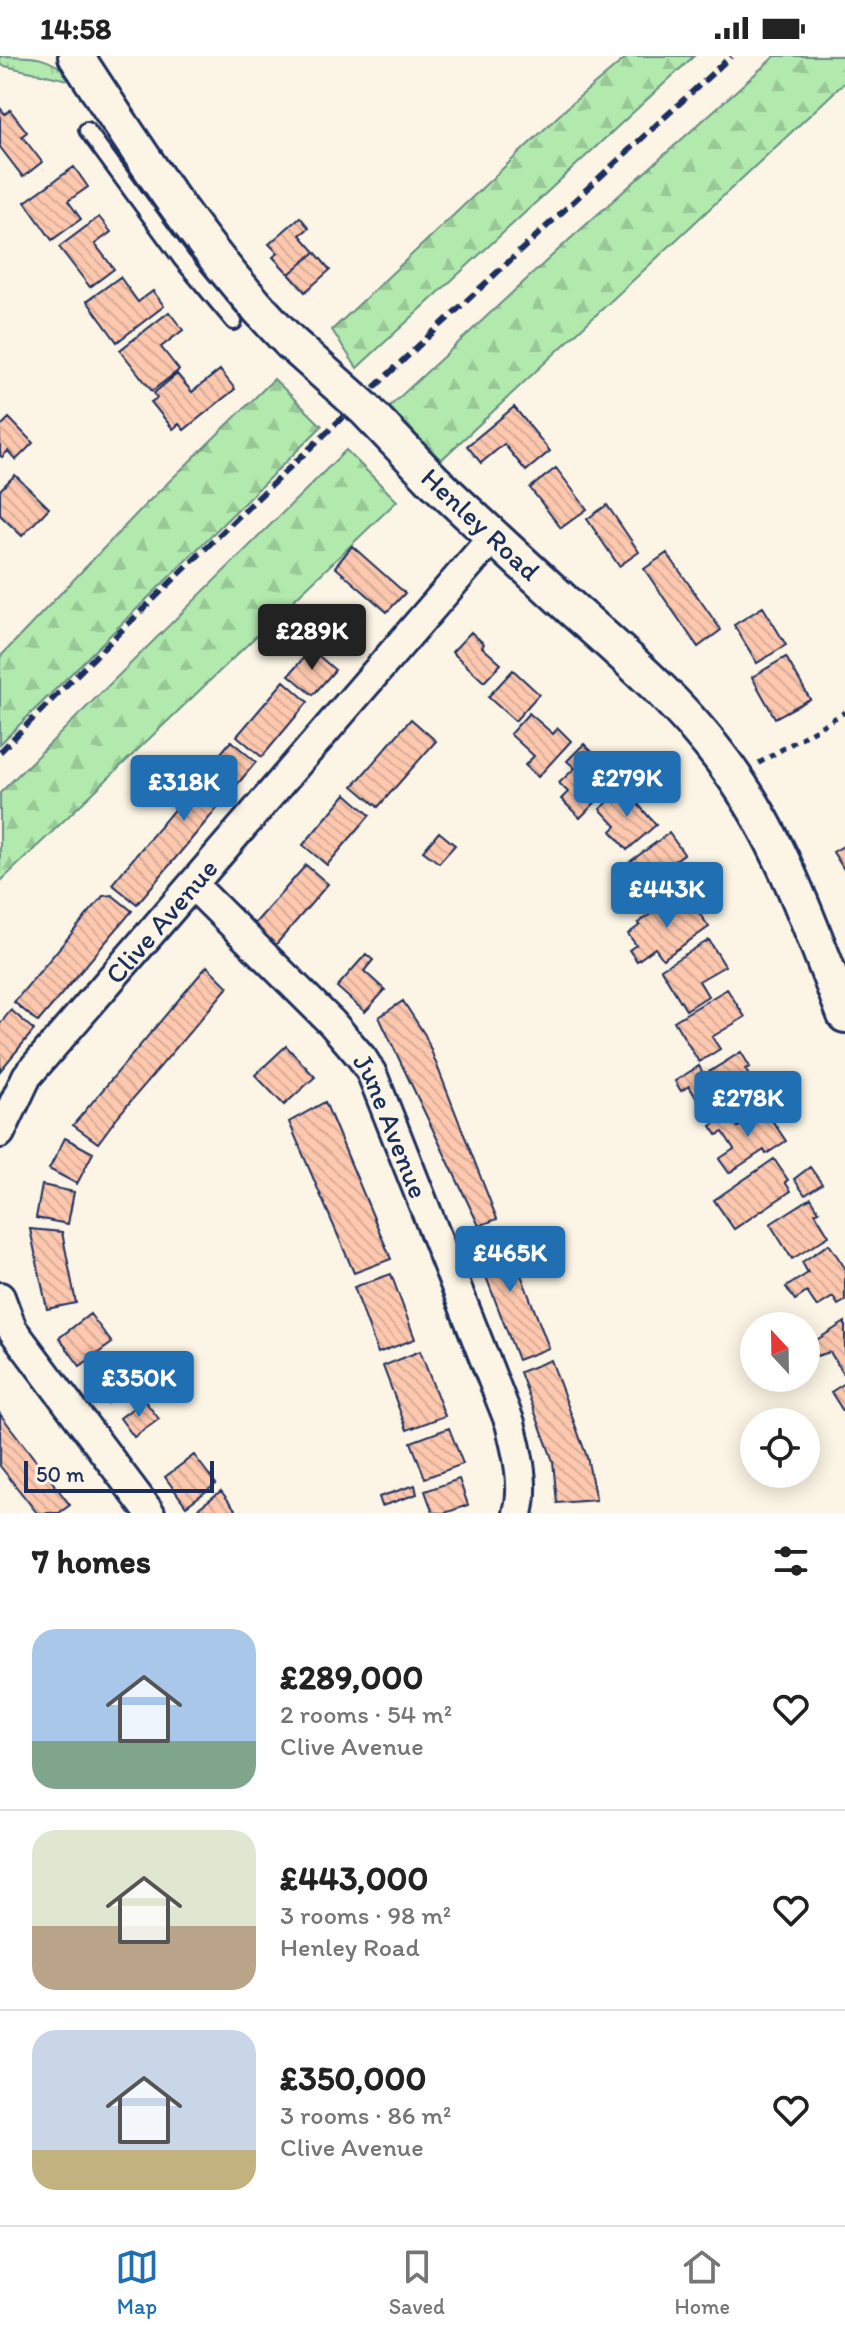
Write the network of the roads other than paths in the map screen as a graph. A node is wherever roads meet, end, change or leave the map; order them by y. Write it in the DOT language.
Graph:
graph roads {
  1 [pos="76,56"];
  2 [pos="87,130"];
  3 [pos="113,140"];
  4 [pos="217,282"];
  5 [pos="234,322"];
  6 [pos="493,537"];
  7 [pos="193,885"];
  8 [pos="845,1015"];
  9 [pos="0,1133"];
  10 [pos="0,1297"];
  11 [pos="150,1513"];
  12 [pos="518,1513"];
  1 -- 3 [label="street, Henley Road"];
  2 -- 3 [label="lane"];
  3 -- 4 [label="street, Henley Road"];
  4 -- 5 [label="lane"];
  4 -- 6 [label="street, Henley Road, bridge"];
  6 -- 7 [label="street, Clive Avenue"];
  6 -- 8 [label="street, Henley Road"];
  7 -- 9 [label="street, Clive Avenue"];
  7 -- 12 [label="street, June Avenue"];
  10 -- 11 [label="street"];
}
